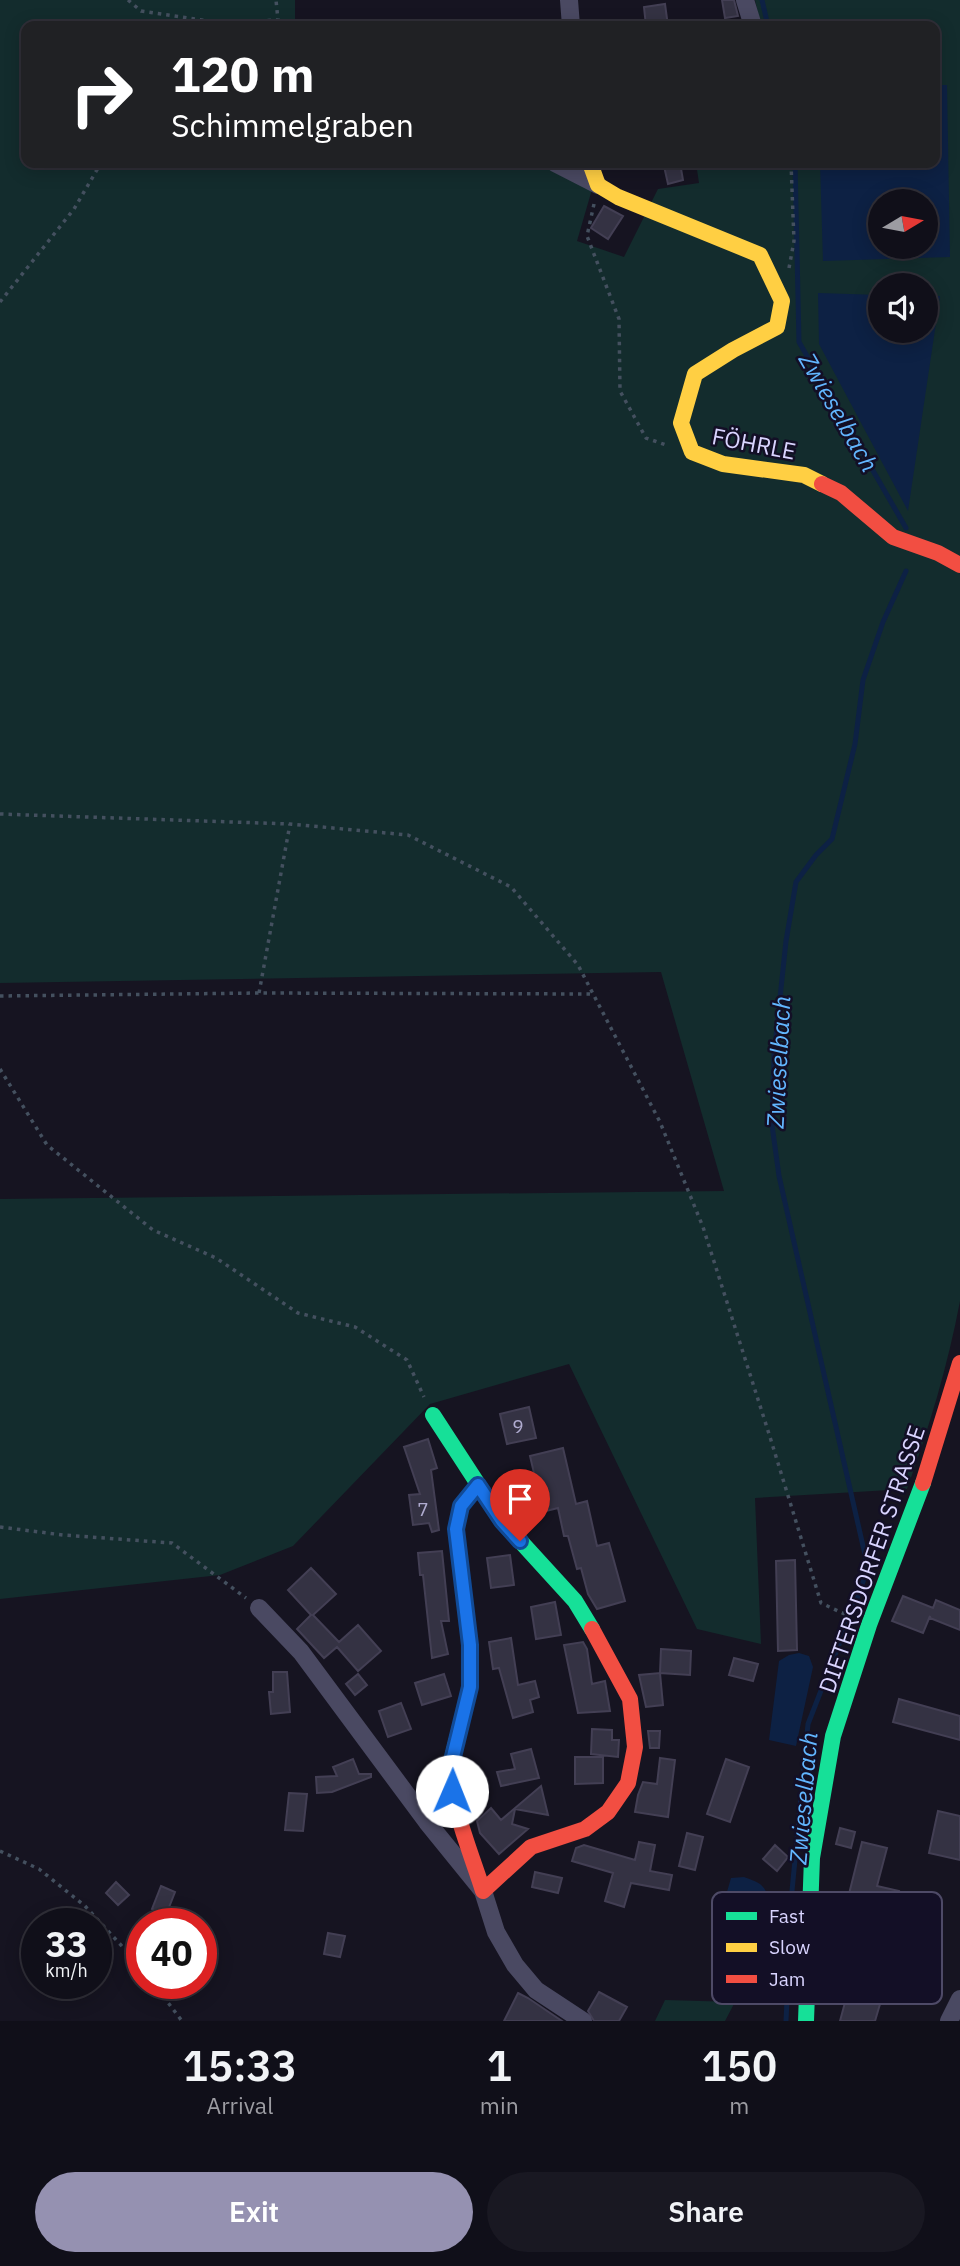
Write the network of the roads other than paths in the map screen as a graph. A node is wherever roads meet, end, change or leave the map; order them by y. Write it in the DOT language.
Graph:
graph roads {
  1 [pos="569,0"];
  2 [pos="745,0"];
  3 [pos="571,21"];
  4 [pos="751,21"];
  5 [pos="565,168"];
  6 [pos="592,168"];
  7 [pos="598,185"];
  8 [pos="960,565"];
  9 [pos="960,1363"];
  10 [pos="433,1415"];
  11 [pos="478,1485"];
  12 [pos="259,1608"];
  13 [pos="483,1891"];
  14 [pos="811,1892"];
  15 [pos="960,1999"];
  16 [pos="583,2021"];
  17 [pos="949,2021"];
  1 -- 3 [label="street"];
  2 -- 4 [label="street"];
  5 -- 7 [label="street"];
  6 -- 7 [label="street"];
  7 -- 8 [label="street, FÖHRLE"];
  9 -- 14 [label="street, DIETERSDORFER STRASSE"];
  10 -- 11 [label="street"];
  11 -- 13 [label="street"];
  11 -- 13 [label="street"];
  12 -- 13 [label="street"];
  13 -- 16 [label="street"];
  15 -- 17 [label="street"];
}
